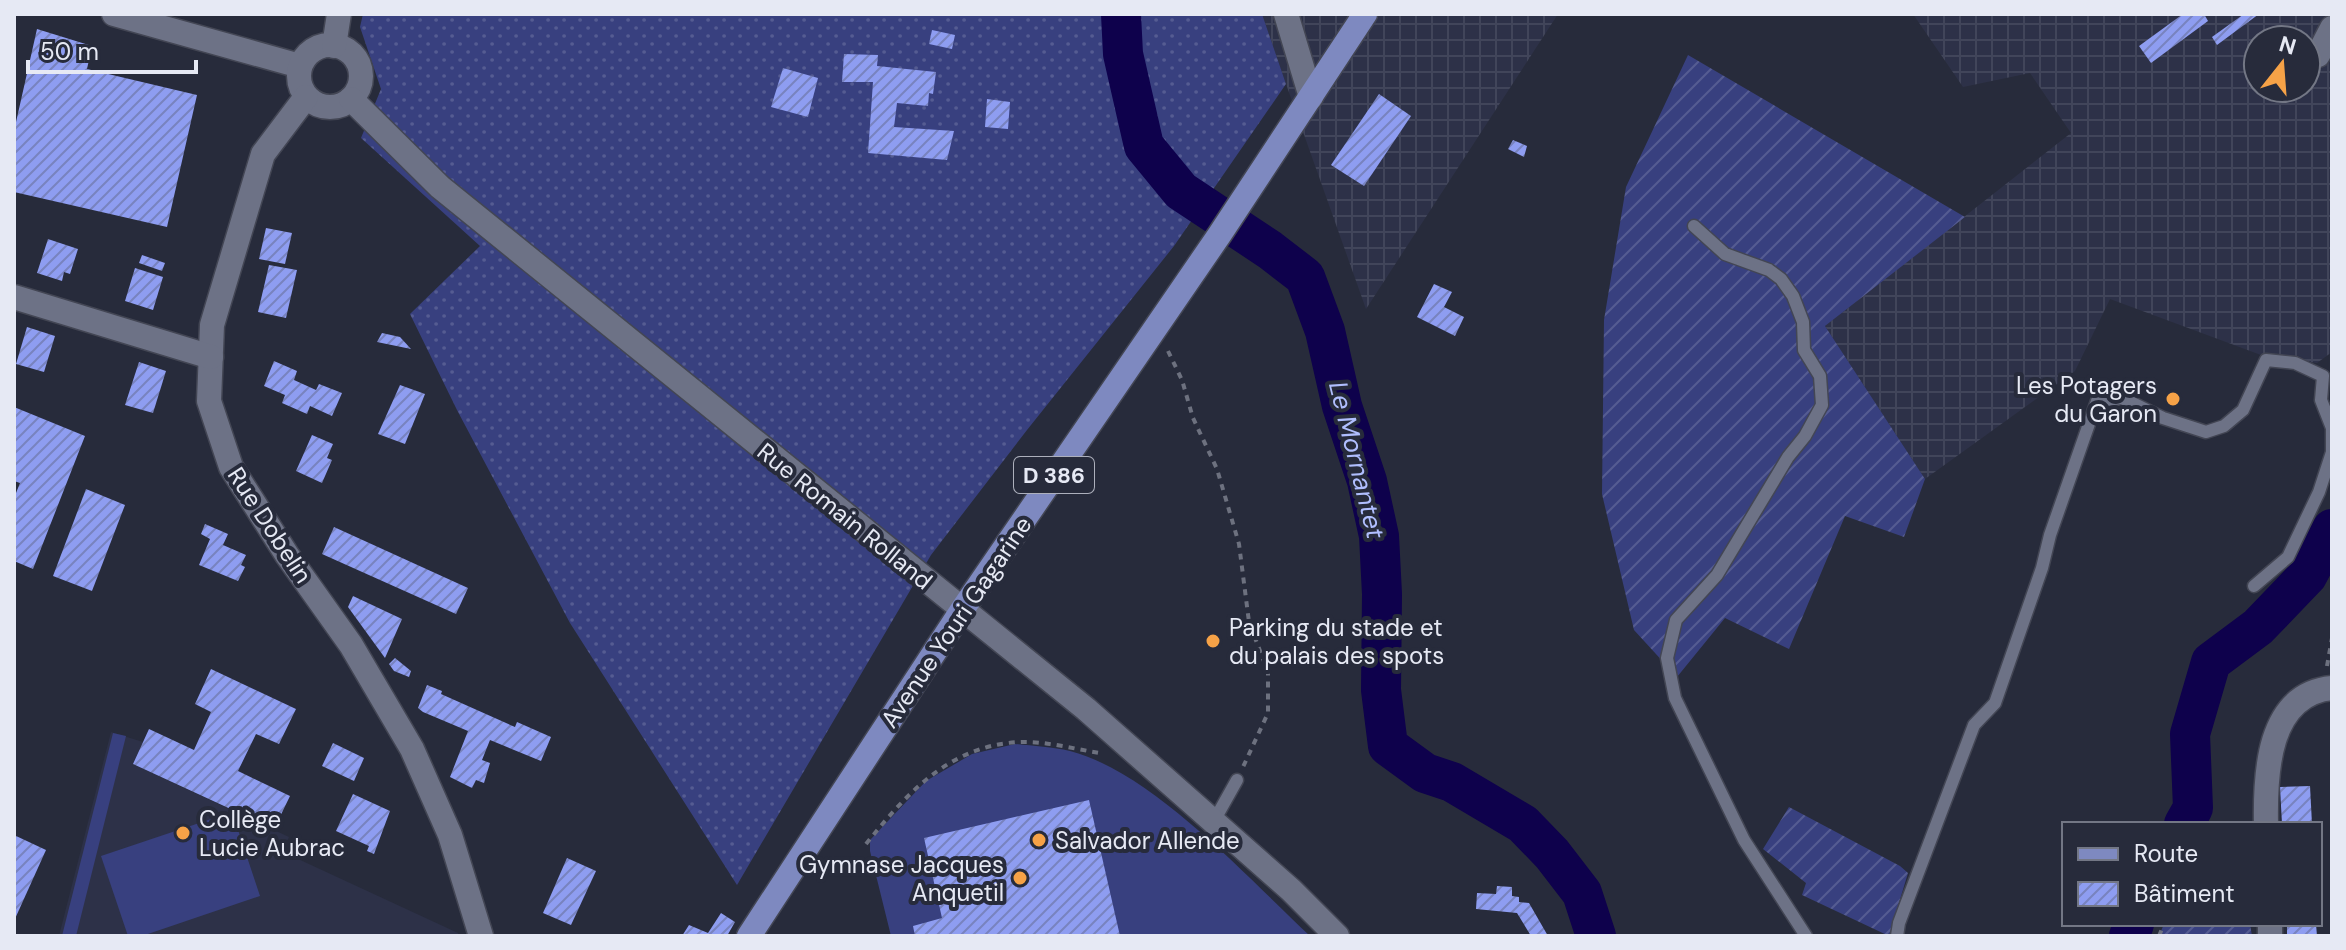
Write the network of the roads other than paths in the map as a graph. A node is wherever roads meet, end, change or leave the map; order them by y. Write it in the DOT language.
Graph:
graph roads {
  1 [pos="114,14"];
  2 [pos="339,14"];
  3 [pos="1286,14"];
  4 [pos="1365,14"];
  5 [pos="2332,28"];
  6 [pos="334,46"];
  7 [pos="2322,47"];
  8 [pos="300,66"];
  9 [pos="306,97"];
  10 [pos="1311,97"];
  11 [pos="351,99"];
  12 [pos="1694,226"];
  13 [pos="14,297"];
  14 [pos="211,357"];
  15 [pos="2254,586"];
  16 [pos="962,610"];
  17 [pos="2332,688"];
  18 [pos="1237,780"];
  19 [pos="1214,821"];
  20 [pos="2266,822"];
  21 [pos="481,936"];
  22 [pos="749,936"];
  23 [pos="1337,936"];
  24 [pos="1806,936"];
  25 [pos="1897,936"];
  1 -- 8 [label="street"];
  2 -- 6 [label="street"];
  3 -- 10 [label="street"];
  4 -- 10 [label="main road, D 386"];
  5 -- 7 [label="street"];
  6 -- 8 [label="street"];
  6 -- 11 [label="street"];
  8 -- 9 [label="street"];
  9 -- 11 [label="street"];
  9 -- 14 [label="street, Rue Dobelin"];
  10 -- 16 [label="main road, Avenue Youri Gagarine / D 386"];
  11 -- 16 [label="street, Rue Romain Rolland"];
  12 -- 24 [label="lane"];
  13 -- 14 [label="street"];
  14 -- 21 [label="street, Rue Dobelin"];
  15 -- 25 [label="lane"];
  16 -- 19 [label="street, Rue Romain Rolland"];
  16 -- 22 [label="main road, Avenue Youri Gagarine / D 386"];
  17 -- 20 [label="street"];
  18 -- 19 [label="lane"];
  19 -- 23 [label="street, Rue Romain Rolland"];
}
